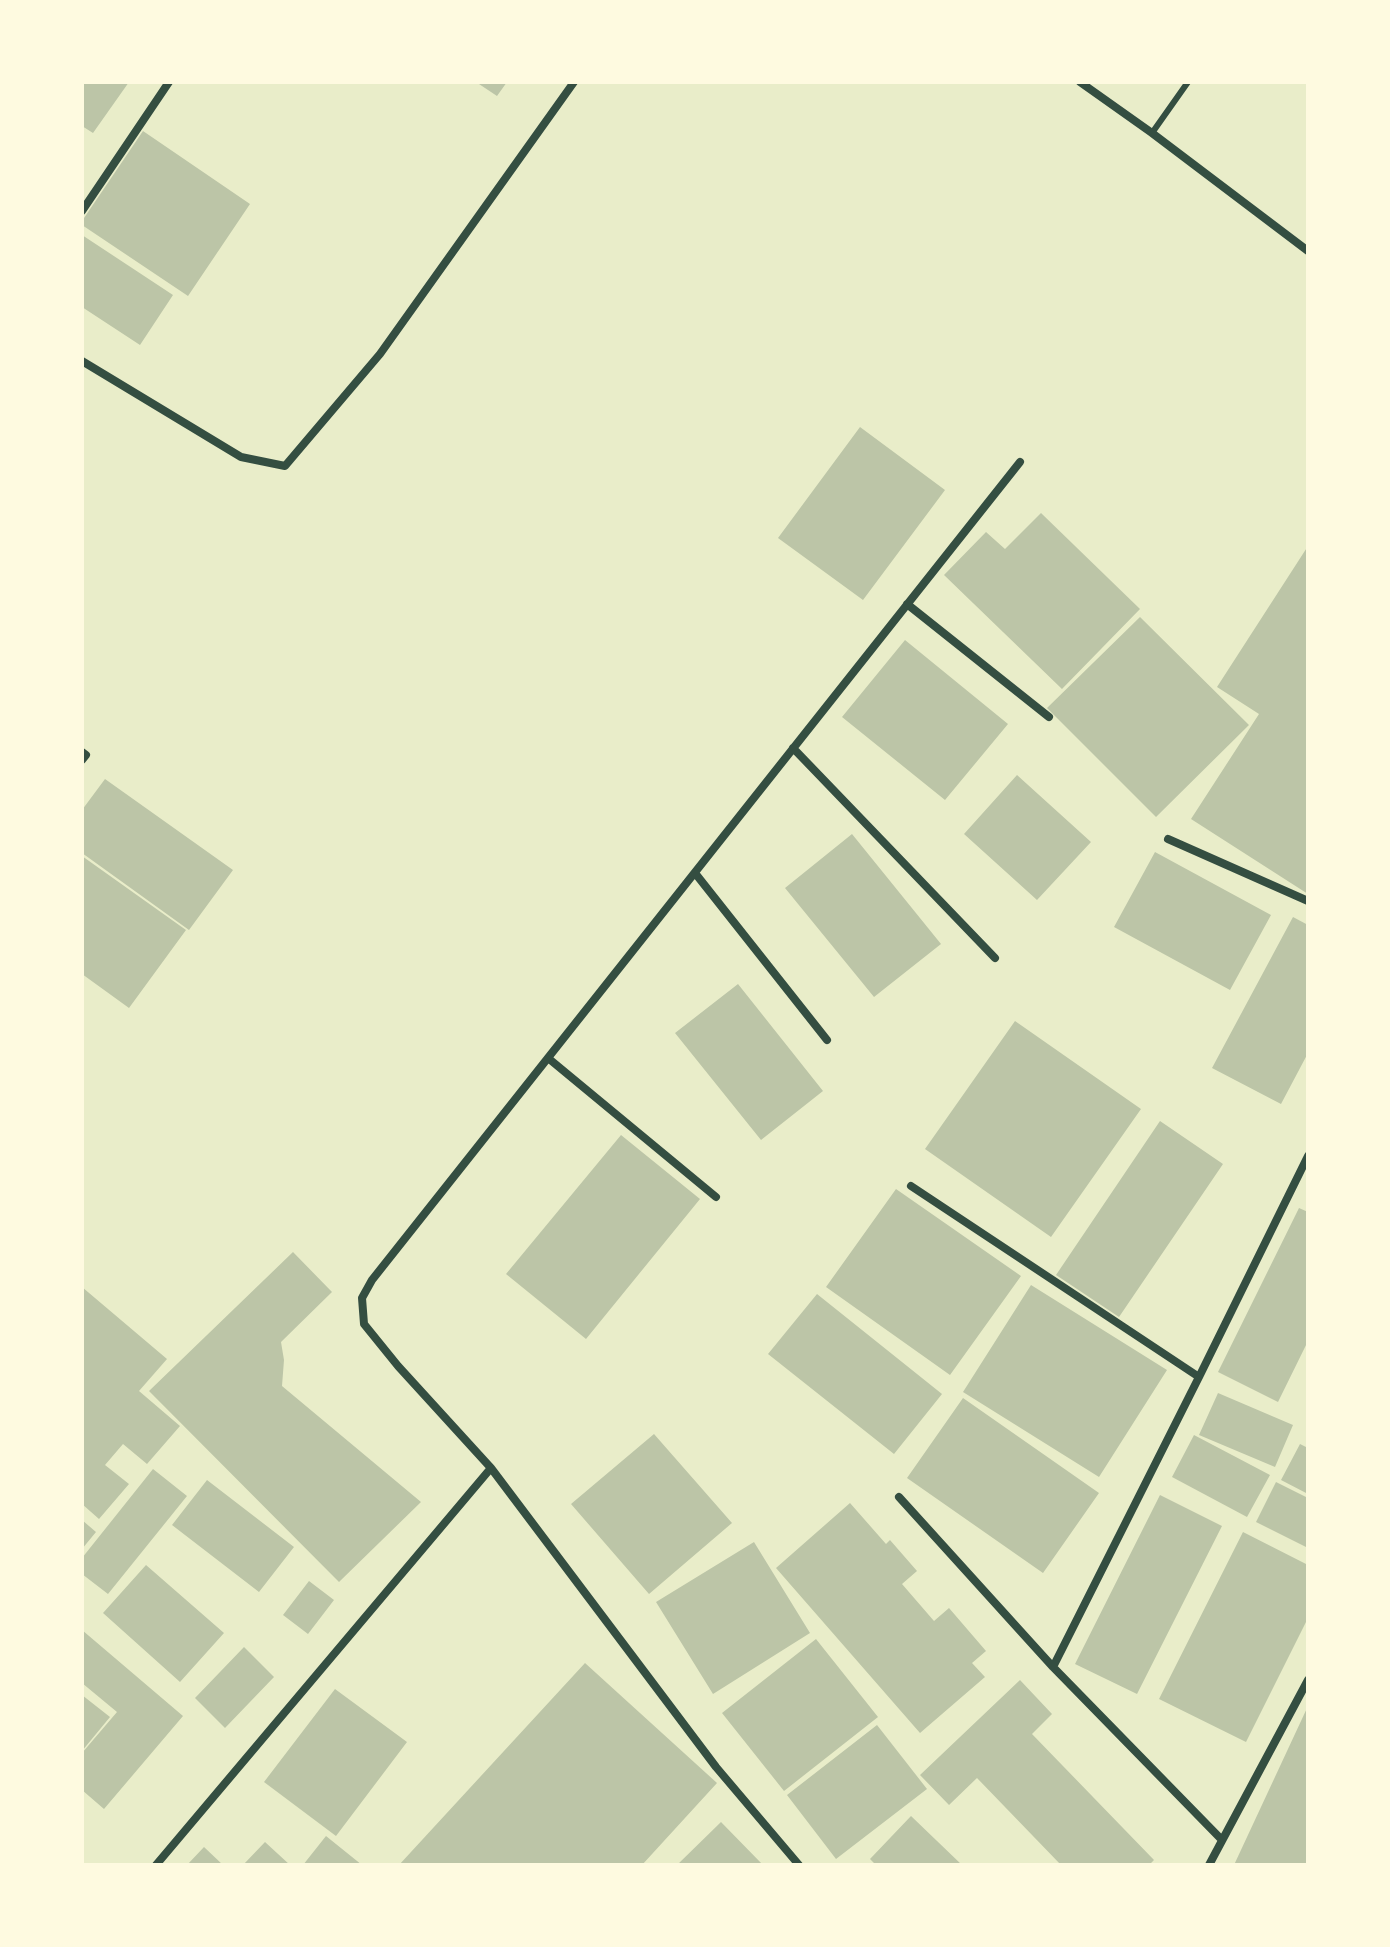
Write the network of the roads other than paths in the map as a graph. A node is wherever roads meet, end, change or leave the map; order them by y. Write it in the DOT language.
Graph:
graph roads {
  1 [pos="169,82"];
  2 [pos="574,82"];
  3 [pos="1080,82"];
  4 [pos="1188,82"];
  5 [pos="1152,133"];
  6 [pos="82,211"];
  7 [pos="1308,251"];
  8 [pos="82,361"];
  9 [pos="1020,462"];
  10 [pos="907,604"];
  11 [pos="1049,717"];
  12 [pos="793,748"];
  13 [pos="82,752"];
  14 [pos="82,760"];
  15 [pos="1168,839"];
  16 [pos="695,873"];
  17 [pos="1308,901"];
  18 [pos="995,958"];
  19 [pos="827,1040"];
  20 [pos="548,1058"];
  21 [pos="1308,1156"];
  22 [pos="911,1186"];
  23 [pos="716,1197"];
  24 [pos="1199,1377"];
  25 [pos="491,1468"];
  26 [pos="899,1497"];
  27 [pos="1053,1667"];
  28 [pos="1308,1680"];
  29 [pos="1222,1840"];
  30 [pos="156,1865"];
  31 [pos="799,1865"];
  32 [pos="1209,1865"];
  1 -- 6 [label="street"];
  2 -- 8 [label="street"];
  3 -- 5 [label="street"];
  4 -- 5 [label="lane"];
  5 -- 7 [label="street"];
  9 -- 10 [label="street"];
  10 -- 11 [label="street"];
  10 -- 12 [label="street"];
  12 -- 16 [label="street"];
  12 -- 18 [label="street"];
  13 -- 14 [label="street"];
  15 -- 17 [label="street"];
  16 -- 19 [label="street"];
  16 -- 20 [label="street"];
  20 -- 23 [label="street"];
  20 -- 25 [label="street"];
  21 -- 24 [label="street"];
  22 -- 24 [label="street"];
  24 -- 27 [label="street"];
  25 -- 30 [label="street"];
  25 -- 31 [label="street"];
  26 -- 27 [label="street"];
  27 -- 29 [label="street"];
  28 -- 29 [label="street"];
  29 -- 32 [label="street"];
}
